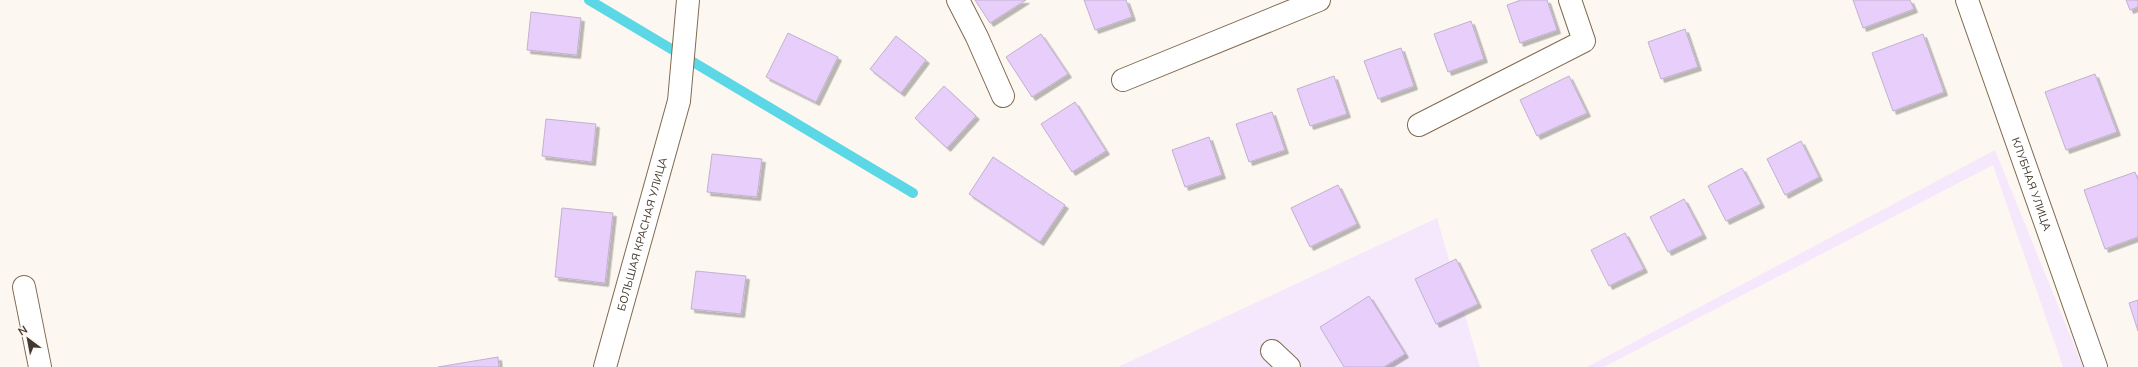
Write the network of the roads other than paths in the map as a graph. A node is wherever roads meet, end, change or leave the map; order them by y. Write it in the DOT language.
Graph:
graph roads {
  1 [pos="688,0"];
  2 [pos="958,0"];
  3 [pos="1319,0"];
  4 [pos="1570,0"];
  5 [pos="1973,2"];
  6 [pos="1123,80"];
  7 [pos="1003,96"];
  8 [pos="1419,125"];
  9 [pos="24,287"];
  10 [pos="1272,351"];
  11 [pos="40,367"];
  12 [pos="605,367"];
  13 [pos="1289,367"];
  14 [pos="2096,367"];
  1 -- 12 [label="street, БОЛЬШАЯ КРАСНАЯ УЛИЦА"];
  2 -- 7 [label="street"];
  3 -- 6 [label="street"];
  4 -- 8 [label="street"];
  5 -- 14 [label="street, КЛУБНАЯ УЛИЦА"];
  9 -- 11 [label="street"];
  10 -- 13 [label="street"];
}
